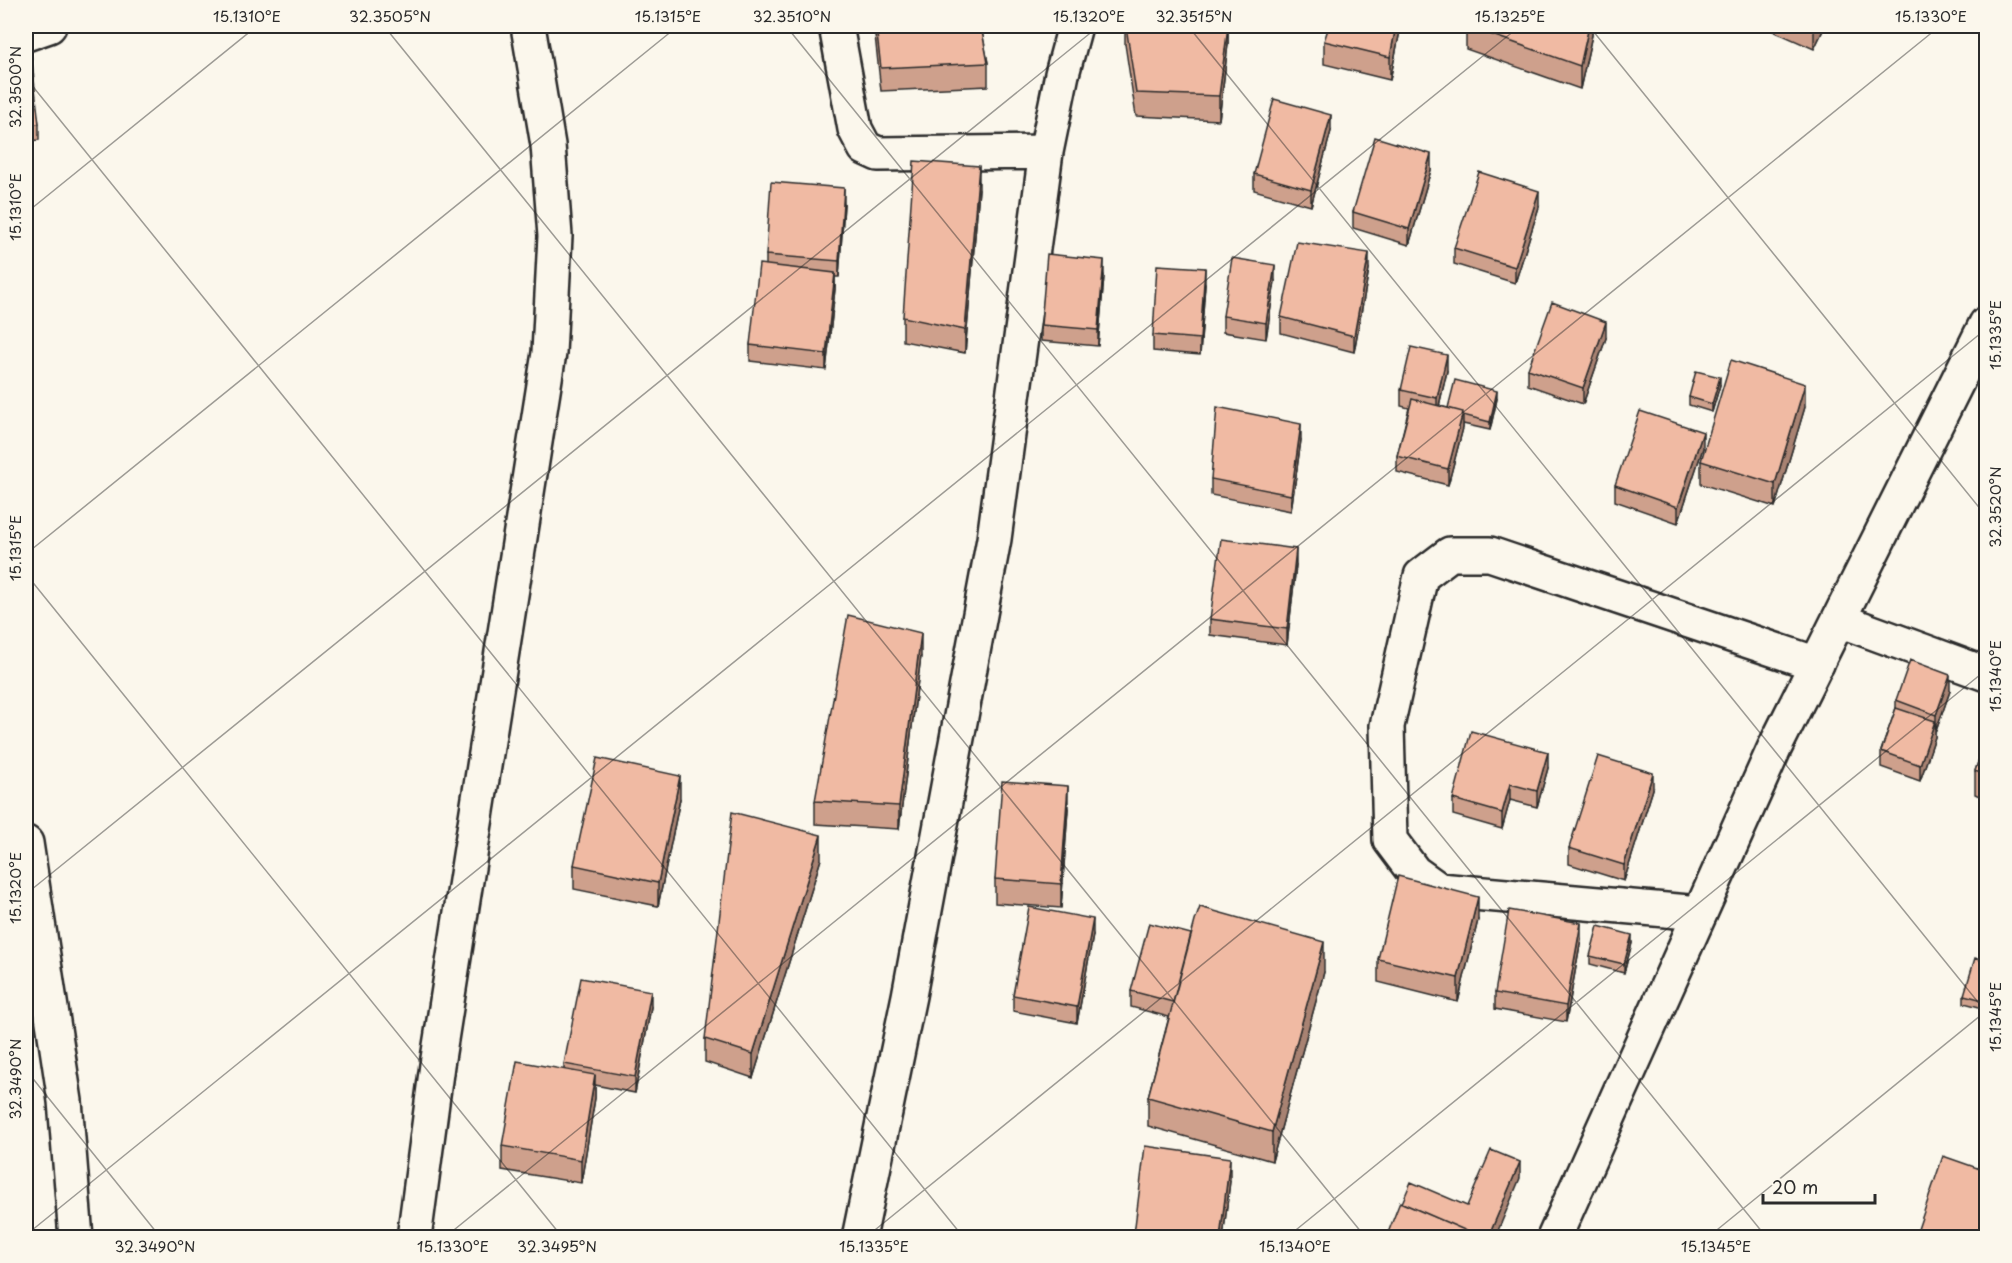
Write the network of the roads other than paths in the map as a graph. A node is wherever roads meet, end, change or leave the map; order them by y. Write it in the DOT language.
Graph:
graph roads {
  1 [pos="49,26"];
  2 [pos="528,26"];
  3 [pos="836,26"];
  4 [pos="1074,26"];
  5 [pos="26,34"];
  6 [pos="1046,152"];
  7 [pos="1986,324"];
  8 [pos="1839,621"];
  9 [pos="1817,664"];
  10 [pos="1986,674"];
  11 [pos="26,843"];
  12 [pos="1700,913"];
  13 [pos="76,1238"];
  14 [pos="414,1238"];
  15 [pos="859,1238"];
  16 [pos="1554,1238"];
  1 -- 5 [label="street"];
  2 -- 14 [label="street"];
  3 -- 6 [label="street"];
  4 -- 6 [label="street"];
  6 -- 15 [label="street"];
  7 -- 8 [label="street"];
  8 -- 9 [label="street"];
  8 -- 10 [label="street"];
  9 -- 12 [label="street"];
  9 -- 12 [label="street"];
  11 -- 13 [label="street"];
  12 -- 16 [label="street"];
}
